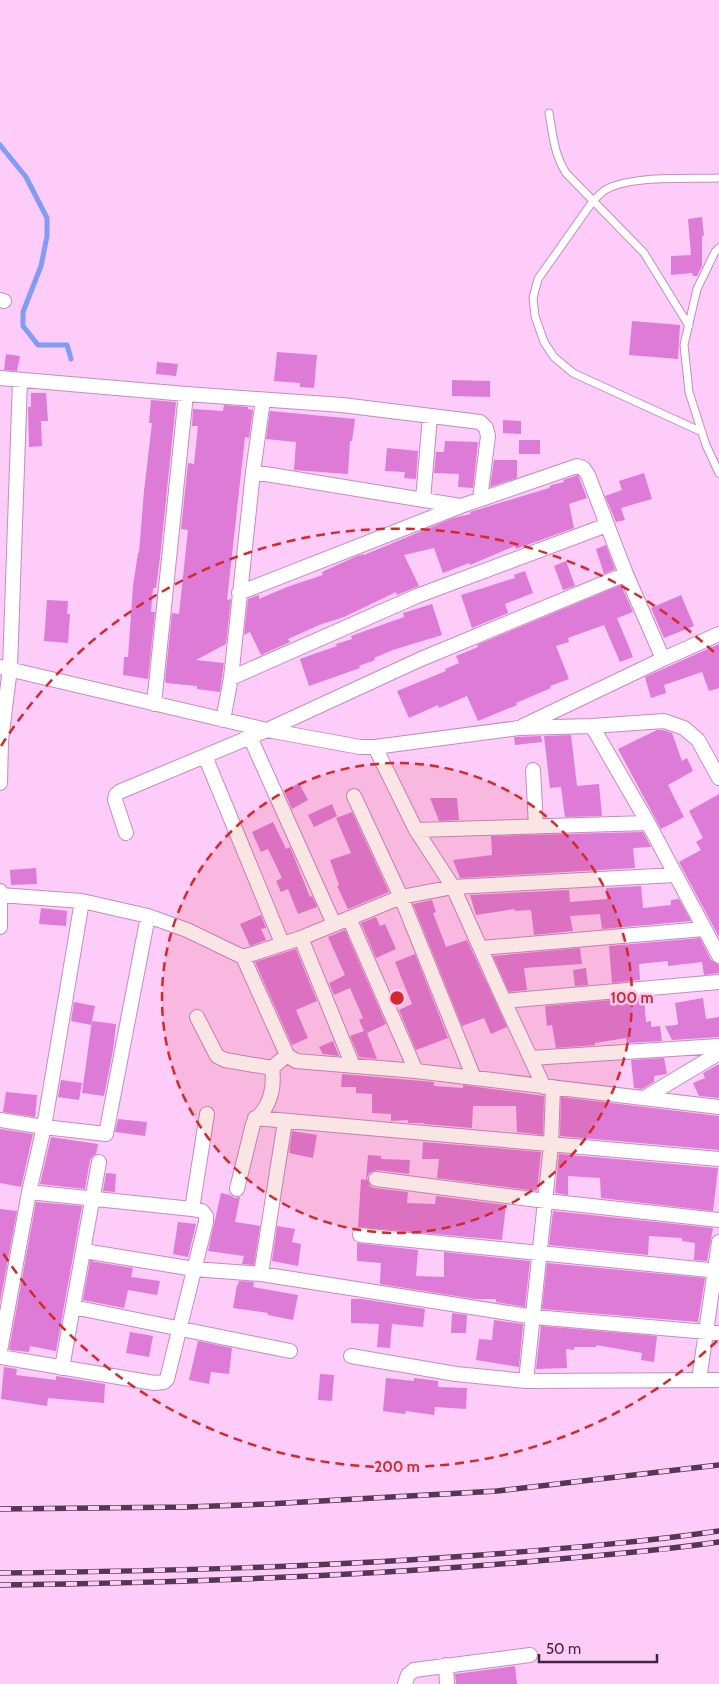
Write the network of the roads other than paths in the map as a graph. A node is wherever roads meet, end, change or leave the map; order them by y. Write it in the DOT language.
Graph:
graph roads {
  1 [pos="550,113"];
  2 [pos="719,178"];
  3 [pos="593,201"];
  4 [pos="719,248"];
  5 [pos="689,326"];
  6 [pos="0,378"];
  7 [pos="20,380"];
  8 [pos="186,394"];
  9 [pos="262,400"];
  10 [pos="430,416"];
  11 [pos="702,432"];
  12 [pos="253,472"];
  13 [pos="719,473"];
  14 [pos="480,499"];
  15 [pos="423,500"];
  16 [pos="461,506"];
  17 [pos="607,525"];
  18 [pos="626,574"];
  19 [pos="239,594"];
  20 [pos="719,634"];
  21 [pos="663,659"];
  22 [pos="5,667"];
  23 [pos="231,678"];
  24 [pos="154,704"];
  25 [pos="223,720"];
  26 [pos="592,726"];
  27 [pos="519,728"];
  28 [pos="266,730"];
  29 [pos="250,737"];
  30 [pos="0,741"];
  31 [pos="375,747"];
  32 [pos="205,756"];
  33 [pos="533,770"];
  34 [pos="719,778"];
  35 [pos="0,783"];
  36 [pos="354,796"];
  37 [pos="648,823"];
  38 [pos="536,826"];
  39 [pos="416,830"];
  40 [pos="126,833"];
  41 [pos="675,875"];
  42 [pos="453,888"];
  43 [pos="0,893"];
  44 [pos="400,897"];
  45 [pos="82,901"];
  46 [pos="148,916"];
  47 [pos="349,918"];
  48 [pos="0,923"];
  49 [pos="334,924"];
  50 [pos="704,929"];
  51 [pos="300,938"];
  52 [pos="282,943"];
  53 [pos="481,948"];
  54 [pos="719,956"];
  55 [pos="243,957"];
  56 [pos="719,982"];
  57 [pos="504,1001"];
  58 [pos="197,1017"];
  59 [pos="719,1046"];
  60 [pos="719,1053"];
  61 [pos="287,1055"];
  62 [pos="531,1058"];
  63 [pos="353,1066"];
  64 [pos="272,1068"];
  65 [pos="416,1071"];
  66 [pos="474,1078"];
  67 [pos="549,1087"];
  68 [pos="644,1098"];
  69 [pos="719,1107"];
  70 [pos="207,1114"];
  71 [pos="256,1118"];
  72 [pos="0,1120"];
  73 [pos="284,1121"];
  74 [pos="44,1127"];
  75 [pos="551,1145"];
  76 [pos="719,1159"];
  77 [pos="99,1162"];
  78 [pos="376,1179"];
  79 [pos="237,1189"];
  80 [pos="29,1192"];
  81 [pos="93,1200"];
  82 [pos="546,1202"];
  83 [pos="192,1209"];
  84 [pos="719,1220"];
  85 [pos="360,1235"];
  86 [pos="719,1242"];
  87 [pos="84,1251"];
  88 [pos="541,1253"];
  89 [pos="194,1269"];
  90 [pos="717,1271"];
  91 [pos="261,1274"];
  92 [pos="73,1307"];
  93 [pos="534,1317"];
  94 [pos="179,1329"];
  95 [pos="713,1332"];
  96 [pos="0,1351"];
  97 [pos="290,1351"];
  98 [pos="351,1356"];
  99 [pos="0,1357"];
  100 [pos="62,1368"];
  101 [pos="699,1380"];
  102 [pos="719,1380"];
  103 [pos="526,1381"];
  104 [pos="530,1655"];
  105 [pos="446,1665"];
  106 [pos="405,1684"];
  107 [pos="447,1684"];
  1 -- 3 [label="lane"];
  2 -- 3 [label="lane"];
  3 -- 5 [label="lane"];
  3 -- 11 [label="lane"];
  4 -- 5 [label="lane"];
  5 -- 11 [label="lane"];
  6 -- 7 [label="street"];
  7 -- 8 [label="street"];
  7 -- 22 [label="street"];
  8 -- 9 [label="street"];
  8 -- 24 [label="street"];
  9 -- 10 [label="street"];
  9 -- 12 [label="street"];
  10 -- 14 [label="street"];
  10 -- 15 [label="street"];
  11 -- 13 [label="lane"];
  12 -- 15 [label="street"];
  12 -- 19 [label="street"];
  14 -- 16 [label="street"];
  14 -- 17 [label="street"];
  15 -- 16 [label="street"];
  16 -- 19 [label="street"];
  17 -- 18 [label="street"];
  17 -- 23 [label="street"];
  18 -- 21 [label="street"];
  18 -- 28 [label="street"];
  19 -- 23 [label="street"];
  20 -- 21 [label="street"];
  21 -- 27 [label="street"];
  22 -- 24 [label="street"];
  22 -- 30 [label="street"];
  23 -- 25 [label="street"];
  24 -- 25 [label="street"];
  25 -- 28 [label="street"];
  26 -- 27 [label="street"];
  26 -- 34 [label="street"];
  26 -- 37 [label="street"];
  27 -- 31 [label="street"];
  28 -- 29 [label="street"];
  28 -- 31 [label="street"];
  29 -- 32 [label="street"];
  29 -- 49 [label="street"];
  30 -- 35 [label="street"];
  31 -- 39 [label="street"];
  32 -- 40 [label="street"];
  32 -- 52 [label="street"];
  33 -- 38 [label="street"];
  36 -- 44 [label="street"];
  37 -- 38 [label="street"];
  37 -- 41 [label="street"];
  38 -- 39 [label="street"];
  39 -- 42 [label="street"];
  41 -- 42 [label="street"];
  41 -- 50 [label="street"];
  42 -- 44 [label="street"];
  42 -- 53 [label="street"];
  43 -- 45 [label="street"];
  43 -- 48 [label="street"];
  44 -- 47 [label="street"];
  44 -- 66 [label="street"];
  45 -- 46 [label="street"];
  45 -- 74 [label="street"];
  46 -- 55 [label="street"];
  46 -- 74 [label="street"];
  47 -- 49 [label="street"];
  47 -- 65 [label="street"];
  49 -- 51 [label="street"];
  50 -- 53 [label="street"];
  50 -- 54 [label="street"];
  51 -- 52 [label="street"];
  51 -- 63 [label="street"];
  52 -- 55 [label="street"];
  53 -- 57 [label="street"];
  55 -- 61 [label="street"];
  56 -- 57 [label="street"];
  57 -- 62 [label="street"];
  58 -- 64 [label="street"];
  59 -- 62 [label="street"];
  60 -- 68 [label="street"];
  61 -- 63 [label="street"];
  61 -- 64 [label="street"];
  62 -- 67 [label="street"];
  63 -- 65 [label="street"];
  64 -- 71 [label="street"];
  65 -- 66 [label="street"];
  66 -- 67 [label="street"];
  67 -- 68 [label="street"];
  67 -- 75 [label="street"];
  68 -- 69 [label="street"];
  70 -- 83 [label="street"];
  71 -- 73 [label="street"];
  71 -- 79 [label="street"];
  72 -- 74 [label="street"];
  73 -- 75 [label="street"];
  73 -- 91 [label="street"];
  74 -- 80 [label="street"];
  75 -- 76 [label="street"];
  75 -- 82 [label="street"];
  77 -- 81 [label="street"];
  78 -- 82 [label="street"];
  80 -- 81 [label="street"];
  80 -- 96 [label="street"];
  81 -- 83 [label="street"];
  81 -- 87 [label="street"];
  82 -- 84 [label="street"];
  82 -- 88 [label="street"];
  83 -- 89 [label="street"];
  85 -- 88 [label="street"];
  86 -- 90 [label="street"];
  87 -- 89 [label="street"];
  87 -- 92 [label="street"];
  88 -- 90 [label="street"];
  88 -- 93 [label="street"];
  89 -- 91 [label="street"];
  89 -- 94 [label="street"];
  90 -- 95 [label="street"];
  91 -- 93 [label="street"];
  92 -- 94 [label="street"];
  92 -- 100 [label="street"];
  93 -- 95 [label="street"];
  93 -- 103 [label="street"];
  94 -- 97 [label="street"];
  94 -- 100 [label="street"];
  95 -- 101 [label="street"];
  98 -- 103 [label="street"];
  99 -- 100 [label="street"];
  101 -- 102 [label="street"];
  101 -- 103 [label="street"];
  104 -- 105 [label="street"];
  105 -- 106 [label="street"];
  105 -- 107 [label="street"];
}
